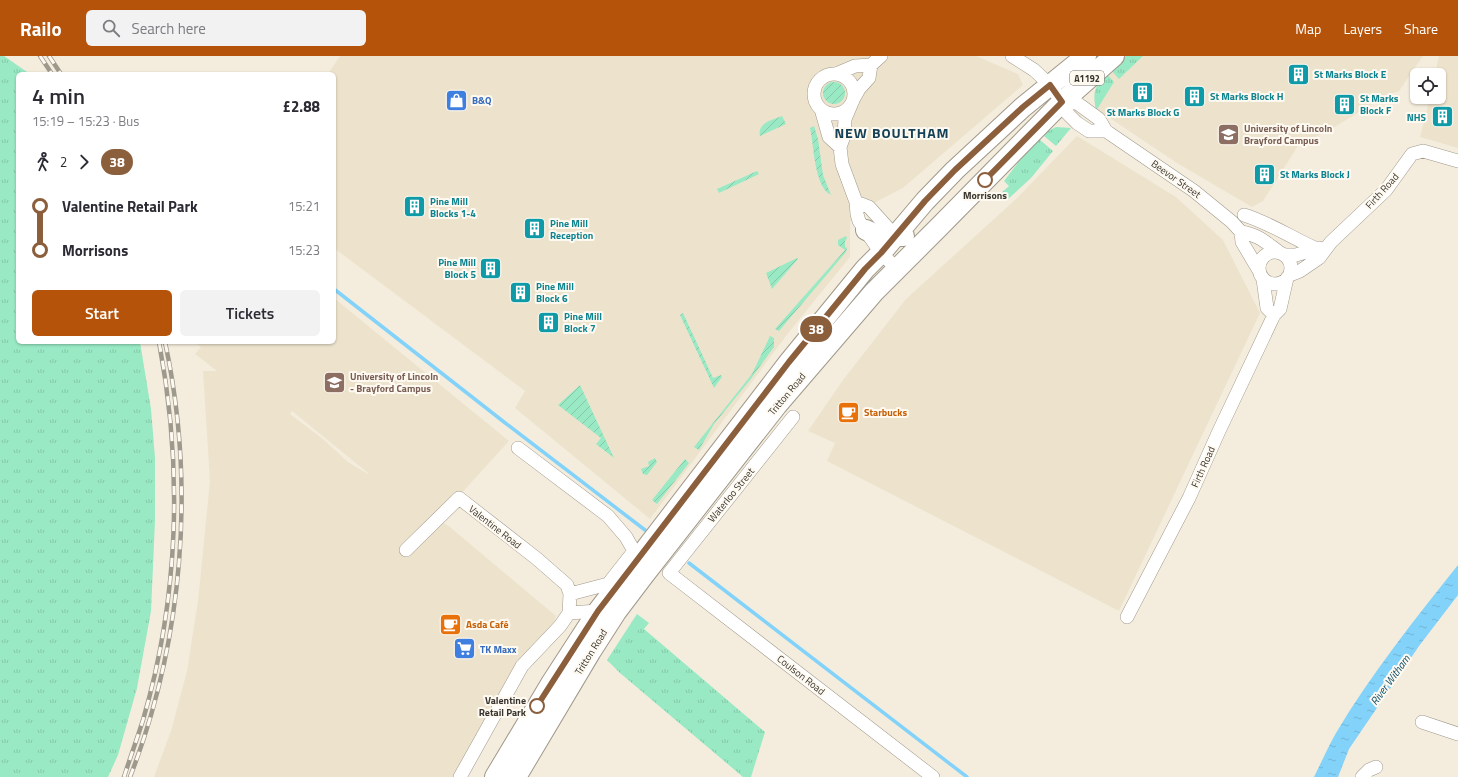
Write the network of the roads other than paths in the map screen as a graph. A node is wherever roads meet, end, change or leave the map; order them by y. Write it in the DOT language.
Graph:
graph roads {
  1 [pos="881,56"];
  2 [pos="1012,56"];
  3 [pos="1086,56"];
  4 [pos="1114,56"];
  5 [pos="871,65"];
  6 [pos="836,74"];
  7 [pos="1050,85"];
  8 [pos="852,101"];
  9 [pos="1062,102"];
  10 [pos="821,109"];
  11 [pos="840,147"];
  12 [pos="1458,161"];
  13 [pos="1004,162"];
  14 [pos="856,202"];
  15 [pos="1244,215"];
  16 [pos="866,230"];
  17 [pos="1241,232"];
  18 [pos="895,236"];
  19 [pos="1331,242"];
  20 [pos="1317,249"];
  21 [pos="881,253"];
  22 [pos="912,254"];
  23 [pos="1282,254"];
  24 [pos="897,269"];
  25 [pos="1260,274"];
  26 [pos="1288,276"];
  27 [pos="1274,315"];
  28 [pos="794,417"];
  29 [pos="518,448"];
  30 [pos="406,550"];
  31 [pos="669,572"];
  32 [pos="570,594"];
  33 [pos="598,611"];
  34 [pos="569,613"];
  35 [pos="1127,618"];
  36 [pos="1422,722"];
  37 [pos="1458,734"];
  38 [pos="1376,767"];
  39 [pos="460,777"];
  40 [pos="495,777"];
  41 [pos="516,777"];
  42 [pos="932,777"];
  43 [pos="1362,777"];
  1 -- 5 [label="street"];
  2 -- 7 [label="street"];
  3 -- 7 [label="main road, Tritton Road / A1192"];
  4 -- 9 [label="main road, Tritton Road / A1192"];
  5 -- 6 [label="street"];
  5 -- 8 [label="street"];
  6 -- 8 [label="street"];
  6 -- 10 [label="street"];
  7 -- 9 [label="street"];
  7 -- 18 [label="main road, Tritton Road / A1192"];
  8 -- 10 [label="street"];
  8 -- 11 [label="street"];
  9 -- 13 [label="main road, Tritton Road / A1192"];
  9 -- 17 [label="street, Beevor Street"];
  10 -- 11 [label="street"];
  11 -- 14 [label="street"];
  12 -- 19 [label="street, Firth Road"];
  13 -- 18 [label="main road"];
  13 -- 22 [label="main road, Tritton Road / A1192"];
  14 -- 16 [label="street"];
  14 -- 18 [label="street"];
  15 -- 20 [label="street"];
  16 -- 18 [label="main road"];
  16 -- 21 [label="street"];
  17 -- 23 [label="street, Beevor Street"];
  17 -- 25 [label="street, Beevor Street"];
  18 -- 21 [label="main road, Tritton Road / A1192"];
  18 -- 22 [label="street"];
  19 -- 20 [label="street, Firth Road"];
  19 -- 26 [label="street, Firth Road"];
  20 -- 23 [label="street, Firth Road"];
  21 -- 24 [label="street"];
  21 -- 33 [label="main road, Tritton Road / A1192"];
  22 -- 24 [label="main road, Tritton Road / A1192"];
  23 -- 25 [label="street"];
  23 -- 26 [label="street"];
  24 -- 41 [label="main road, Tritton Road / A1192"];
  25 -- 26 [label="street"];
  25 -- 27 [label="street"];
  26 -- 27 [label="street, Firth Road"];
  27 -- 35 [label="street, Firth Road"];
  28 -- 31 [label="street, Waterloo Street"];
  29 -- 32 [label="street"];
  30 -- 32 [label="street, Valentine Road"];
  31 -- 42 [label="street, Coulson Road"];
  32 -- 34 [label="street"];
  33 -- 34 [label="street"];
  33 -- 40 [label="main road, Tritton Road / A1192"];
  34 -- 39 [label="street"];
  36 -- 37 [label="street"];
  38 -- 43 [label="street"];
}
